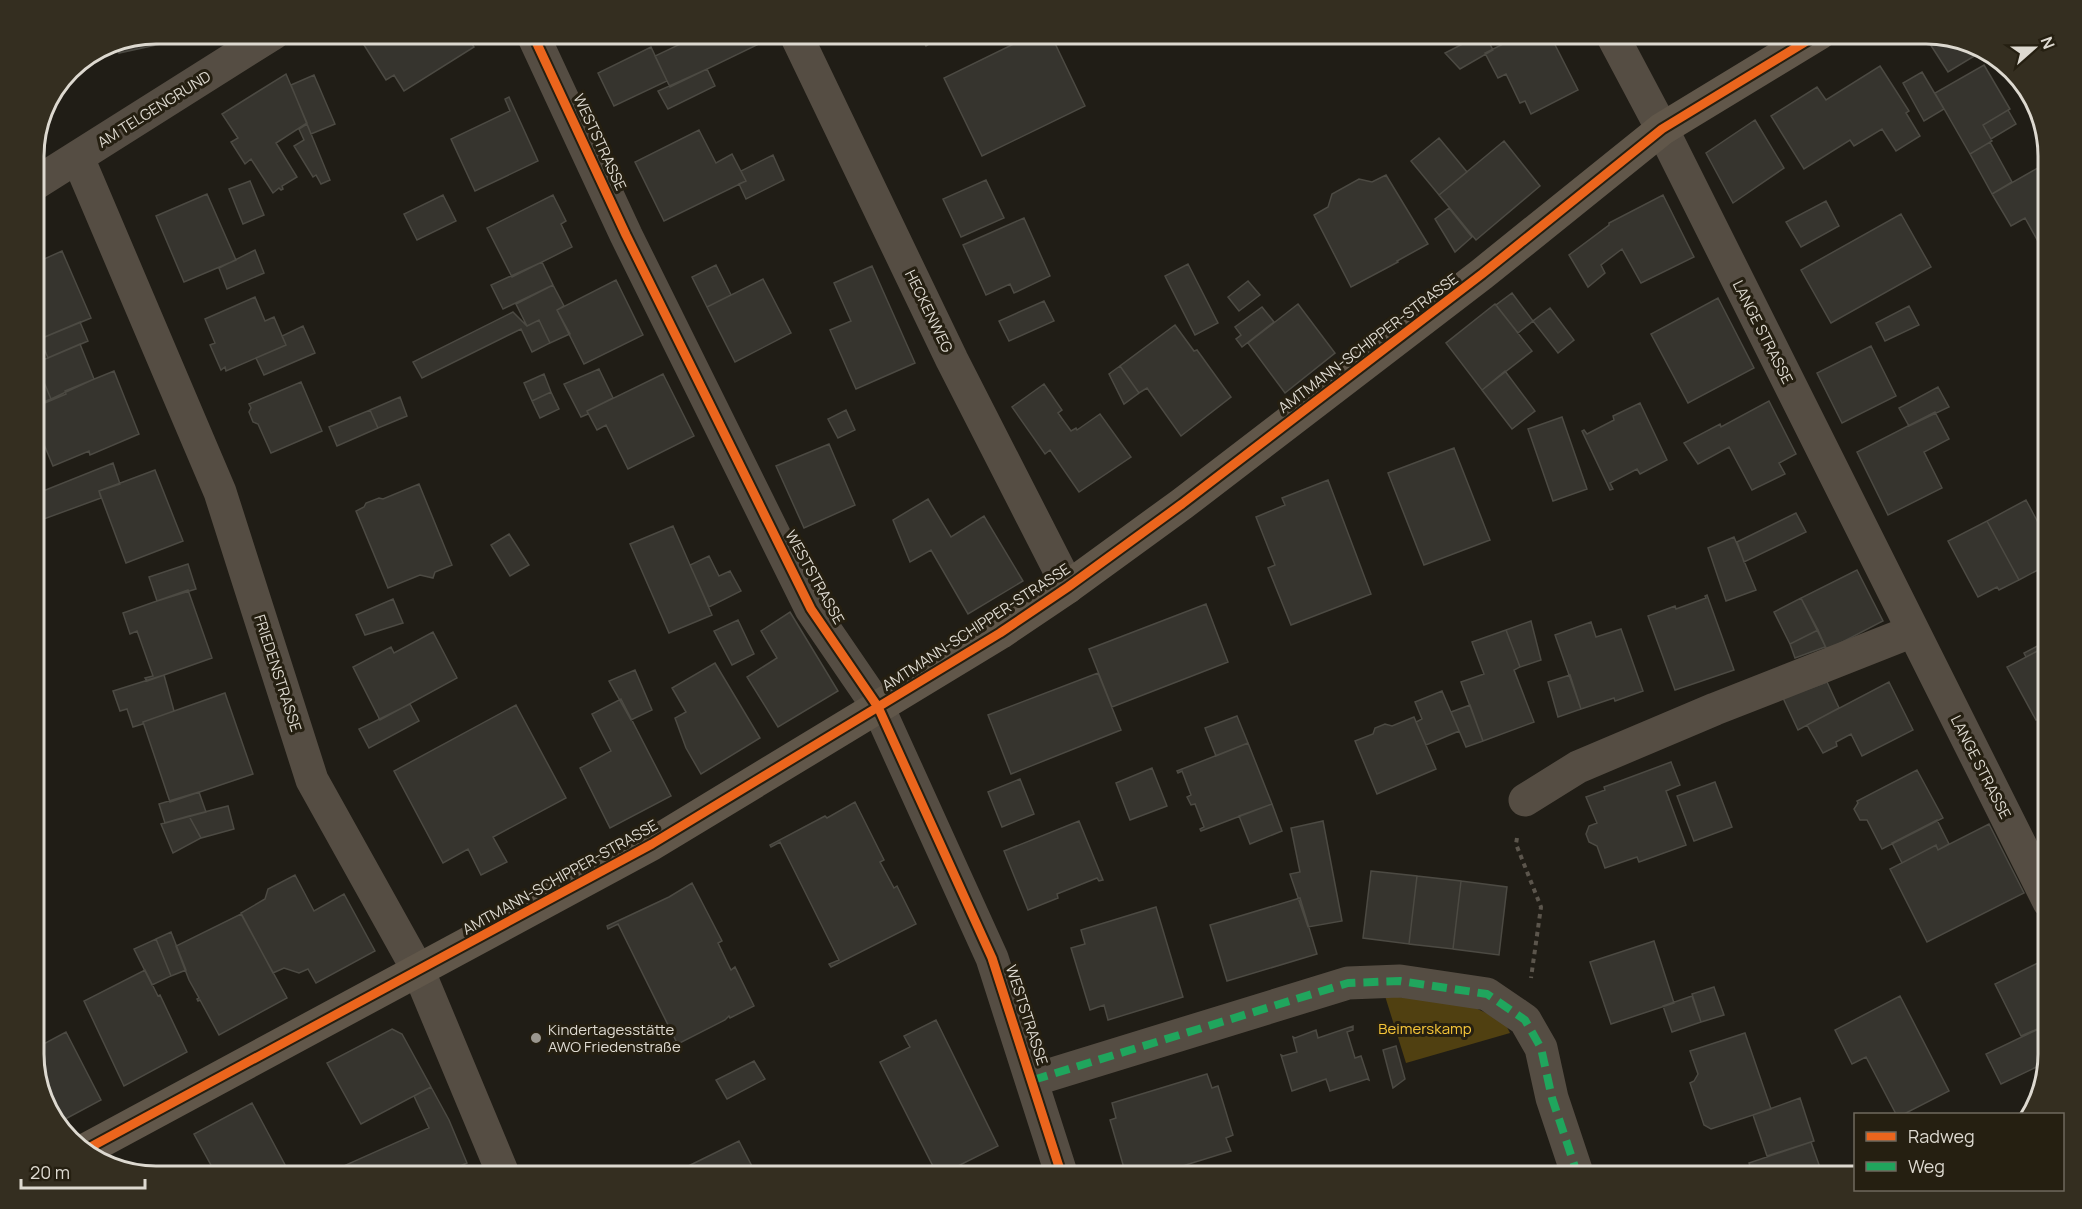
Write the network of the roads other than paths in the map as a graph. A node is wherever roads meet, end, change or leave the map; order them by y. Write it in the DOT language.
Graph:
graph roads {
  1 [pos="257,44"];
  2 [pos="537,44"];
  3 [pos="800,44"];
  4 [pos="1617,44"];
  5 [pos="1802,44"];
  6 [pos="1662,129"];
  7 [pos="78,158"];
  8 [pos="44,178"];
  9 [pos="1068,587"];
  10 [pos="1912,631"];
  11 [pos="878,707"];
  12 [pos="1525,800"];
  13 [pos="2038,880"];
  14 [pos="419,972"];
  15 [pos="1033,1080"];
  16 [pos="93,1146"];
  17 [pos="500,1166"];
  18 [pos="1059,1166"];
  19 [pos="1575,1166"];
  1 -- 7 [label="street, AM TELGENGRUND"];
  2 -- 11 [label="street, WESTSTRASSE"];
  3 -- 9 [label="street, HECKENWEG"];
  4 -- 6 [label="street, LANGE STRASSE"];
  5 -- 6 [label="street, AMTMANN-SCHIPPER-STRASSE"];
  6 -- 9 [label="street, AMTMANN-SCHIPPER-STRASSE"];
  6 -- 10 [label="street, LANGE STRASSE"];
  7 -- 8 [label="street, AM TELGENGRUND"];
  7 -- 14 [label="street, FRIEDENSTRASSE"];
  9 -- 11 [label="street, AMTMANN-SCHIPPER-STRASSE"];
  10 -- 12 [label="street"];
  10 -- 13 [label="street, LANGE STRASSE"];
  11 -- 14 [label="street, AMTMANN-SCHIPPER-STRASSE"];
  11 -- 15 [label="street, WESTSTRASSE"];
  14 -- 16 [label="street, AMTMANN-SCHIPPER-STRASSE"];
  14 -- 17 [label="street, FRIEDENSTRASSE"];
  15 -- 18 [label="street, WESTSTRASSE"];
  15 -- 19 [label="street"];
}
